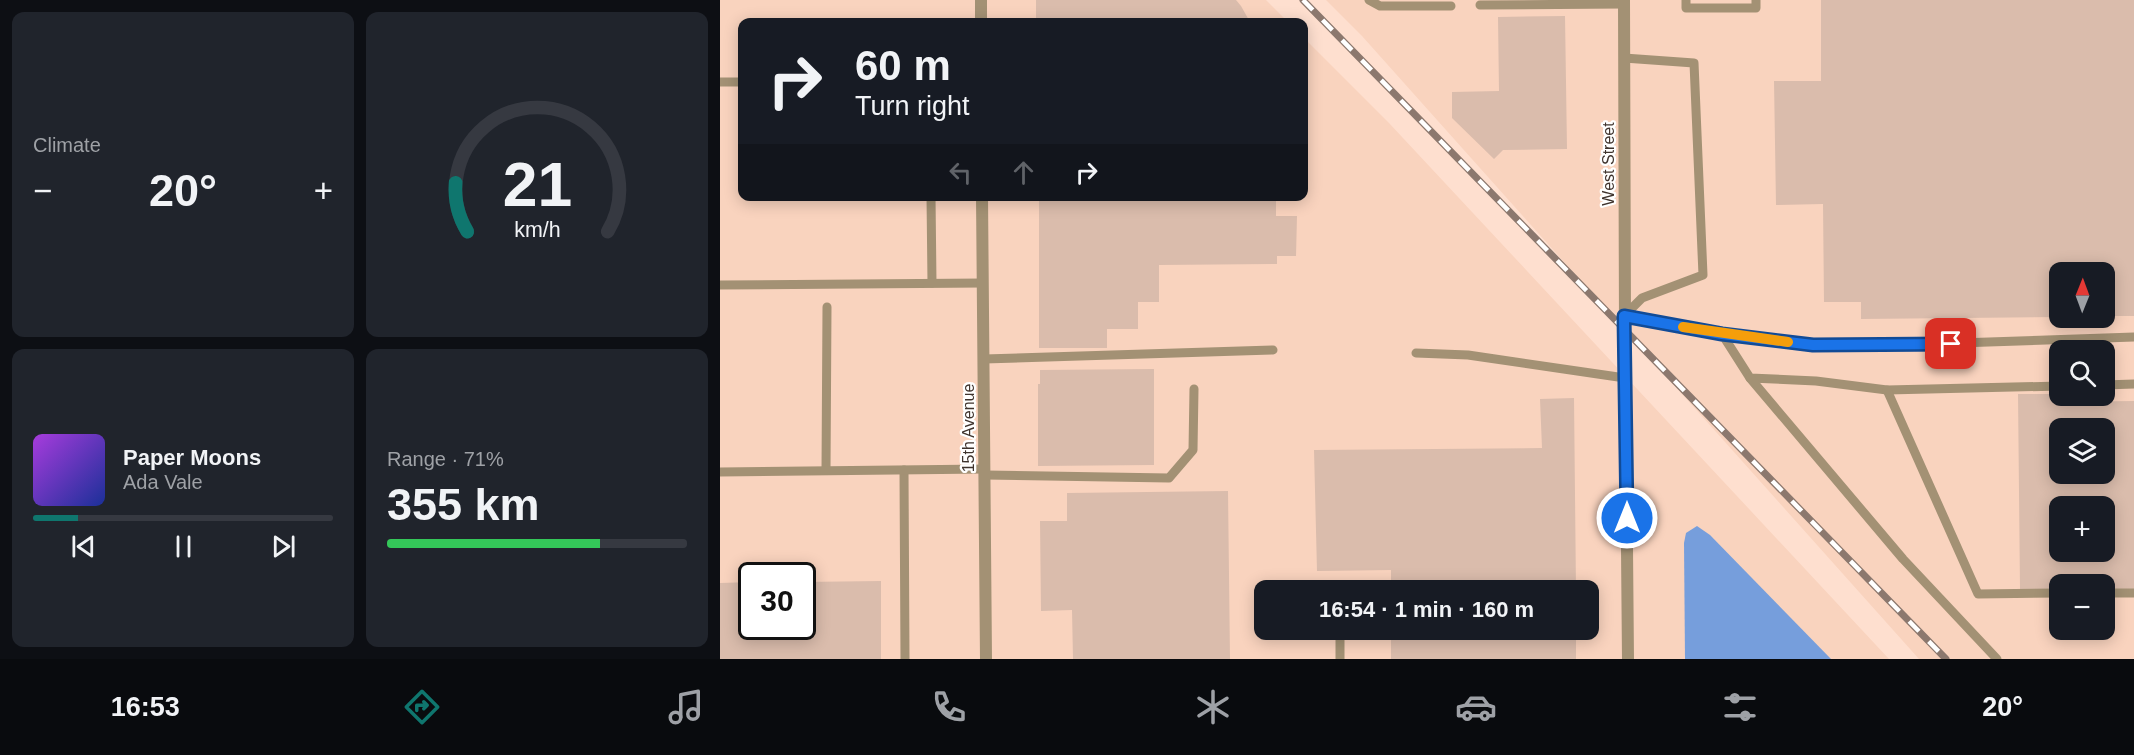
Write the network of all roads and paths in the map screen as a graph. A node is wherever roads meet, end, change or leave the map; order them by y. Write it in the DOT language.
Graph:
graph roads {
  1 [pos="981,0"];
  2 [pos="1369,0"];
  3 [pos="1686,0"];
  4 [pos="1756,0"];
  5 [pos="1624,2"];
  6 [pos="1480,5"];
  7 [pos="1451,6"];
  8 [pos="981,18"];
  9 [pos="1624,57"];
  10 [pos="720,82"];
  11 [pos="738,82"];
  12 [pos="931,201"];
  13 [pos="982,201"];
  14 [pos="983,283"];
  15 [pos="932,284"];
  16 [pos="720,285"];
  17 [pos="827,307"];
  18 [pos="1624,322"];
  19 [pos="1722,334"];
  20 [pos="2134,337"];
  21 [pos="1273,350"];
  22 [pos="1416,353"];
  23 [pos="984,359"];
  24 [pos="1625,378"];
  25 [pos="1750,378"];
  26 [pos="2134,384"];
  27 [pos="2115,385"];
  28 [pos="2049,386"];
  29 [pos="1194,389"];
  30 [pos="1887,390"];
  31 [pos="826,470"];
  32 [pos="904,470"];
  33 [pos="720,472"];
  34 [pos="985,472"];
  35 [pos="2049,593"];
  36 [pos="2115,593"];
  37 [pos="2134,593"];
  38 [pos="1340,640"];
  39 [pos="905,659"];
  40 [pos="986,659"];
  41 [pos="1340,659"];
  42 [pos="1628,659"];
  43 [pos="1998,659"];
  1 -- 8 [label="street"];
  2 -- 7 [label="lane"];
  3 -- 4 [label="lane"];
  5 -- 6 [label="lane"];
  5 -- 9 [label="street, West Street"];
  9 -- 18 [label="street, West Street"];
  9 -- 18 [label="lane"];
  10 -- 11 [label="lane"];
  12 -- 15 [label="lane"];
  13 -- 14 [label="street, 15th Avenue"];
  14 -- 15 [label="lane"];
  14 -- 23 [label="street, 15th Avenue"];
  15 -- 16 [label="lane"];
  17 -- 31 [label="lane"];
  18 -- 19 [label="lane"];
  18 -- 24 [label="street, West Street"];
  19 -- 20 [label="lane"];
  19 -- 25 [label="lane"];
  21 -- 23 [label="lane"];
  22 -- 24 [label="lane"];
  23 -- 34 [label="street, 15th Avenue"];
  24 -- 42 [label="street, West Street"];
  25 -- 30 [label="lane"];
  25 -- 43 [label="lane"];
  26 -- 27 [label="lane"];
  28 -- 30 [label="lane"];
  29 -- 34 [label="lane"];
  30 -- 35 [label="lane"];
  31 -- 32 [label="lane"];
  31 -- 33 [label="lane"];
  32 -- 34 [label="lane"];
  32 -- 39 [label="lane"];
  34 -- 40 [label="street, 15th Avenue"];
  36 -- 37 [label="lane"];
  38 -- 41 [label="lane"];
}
